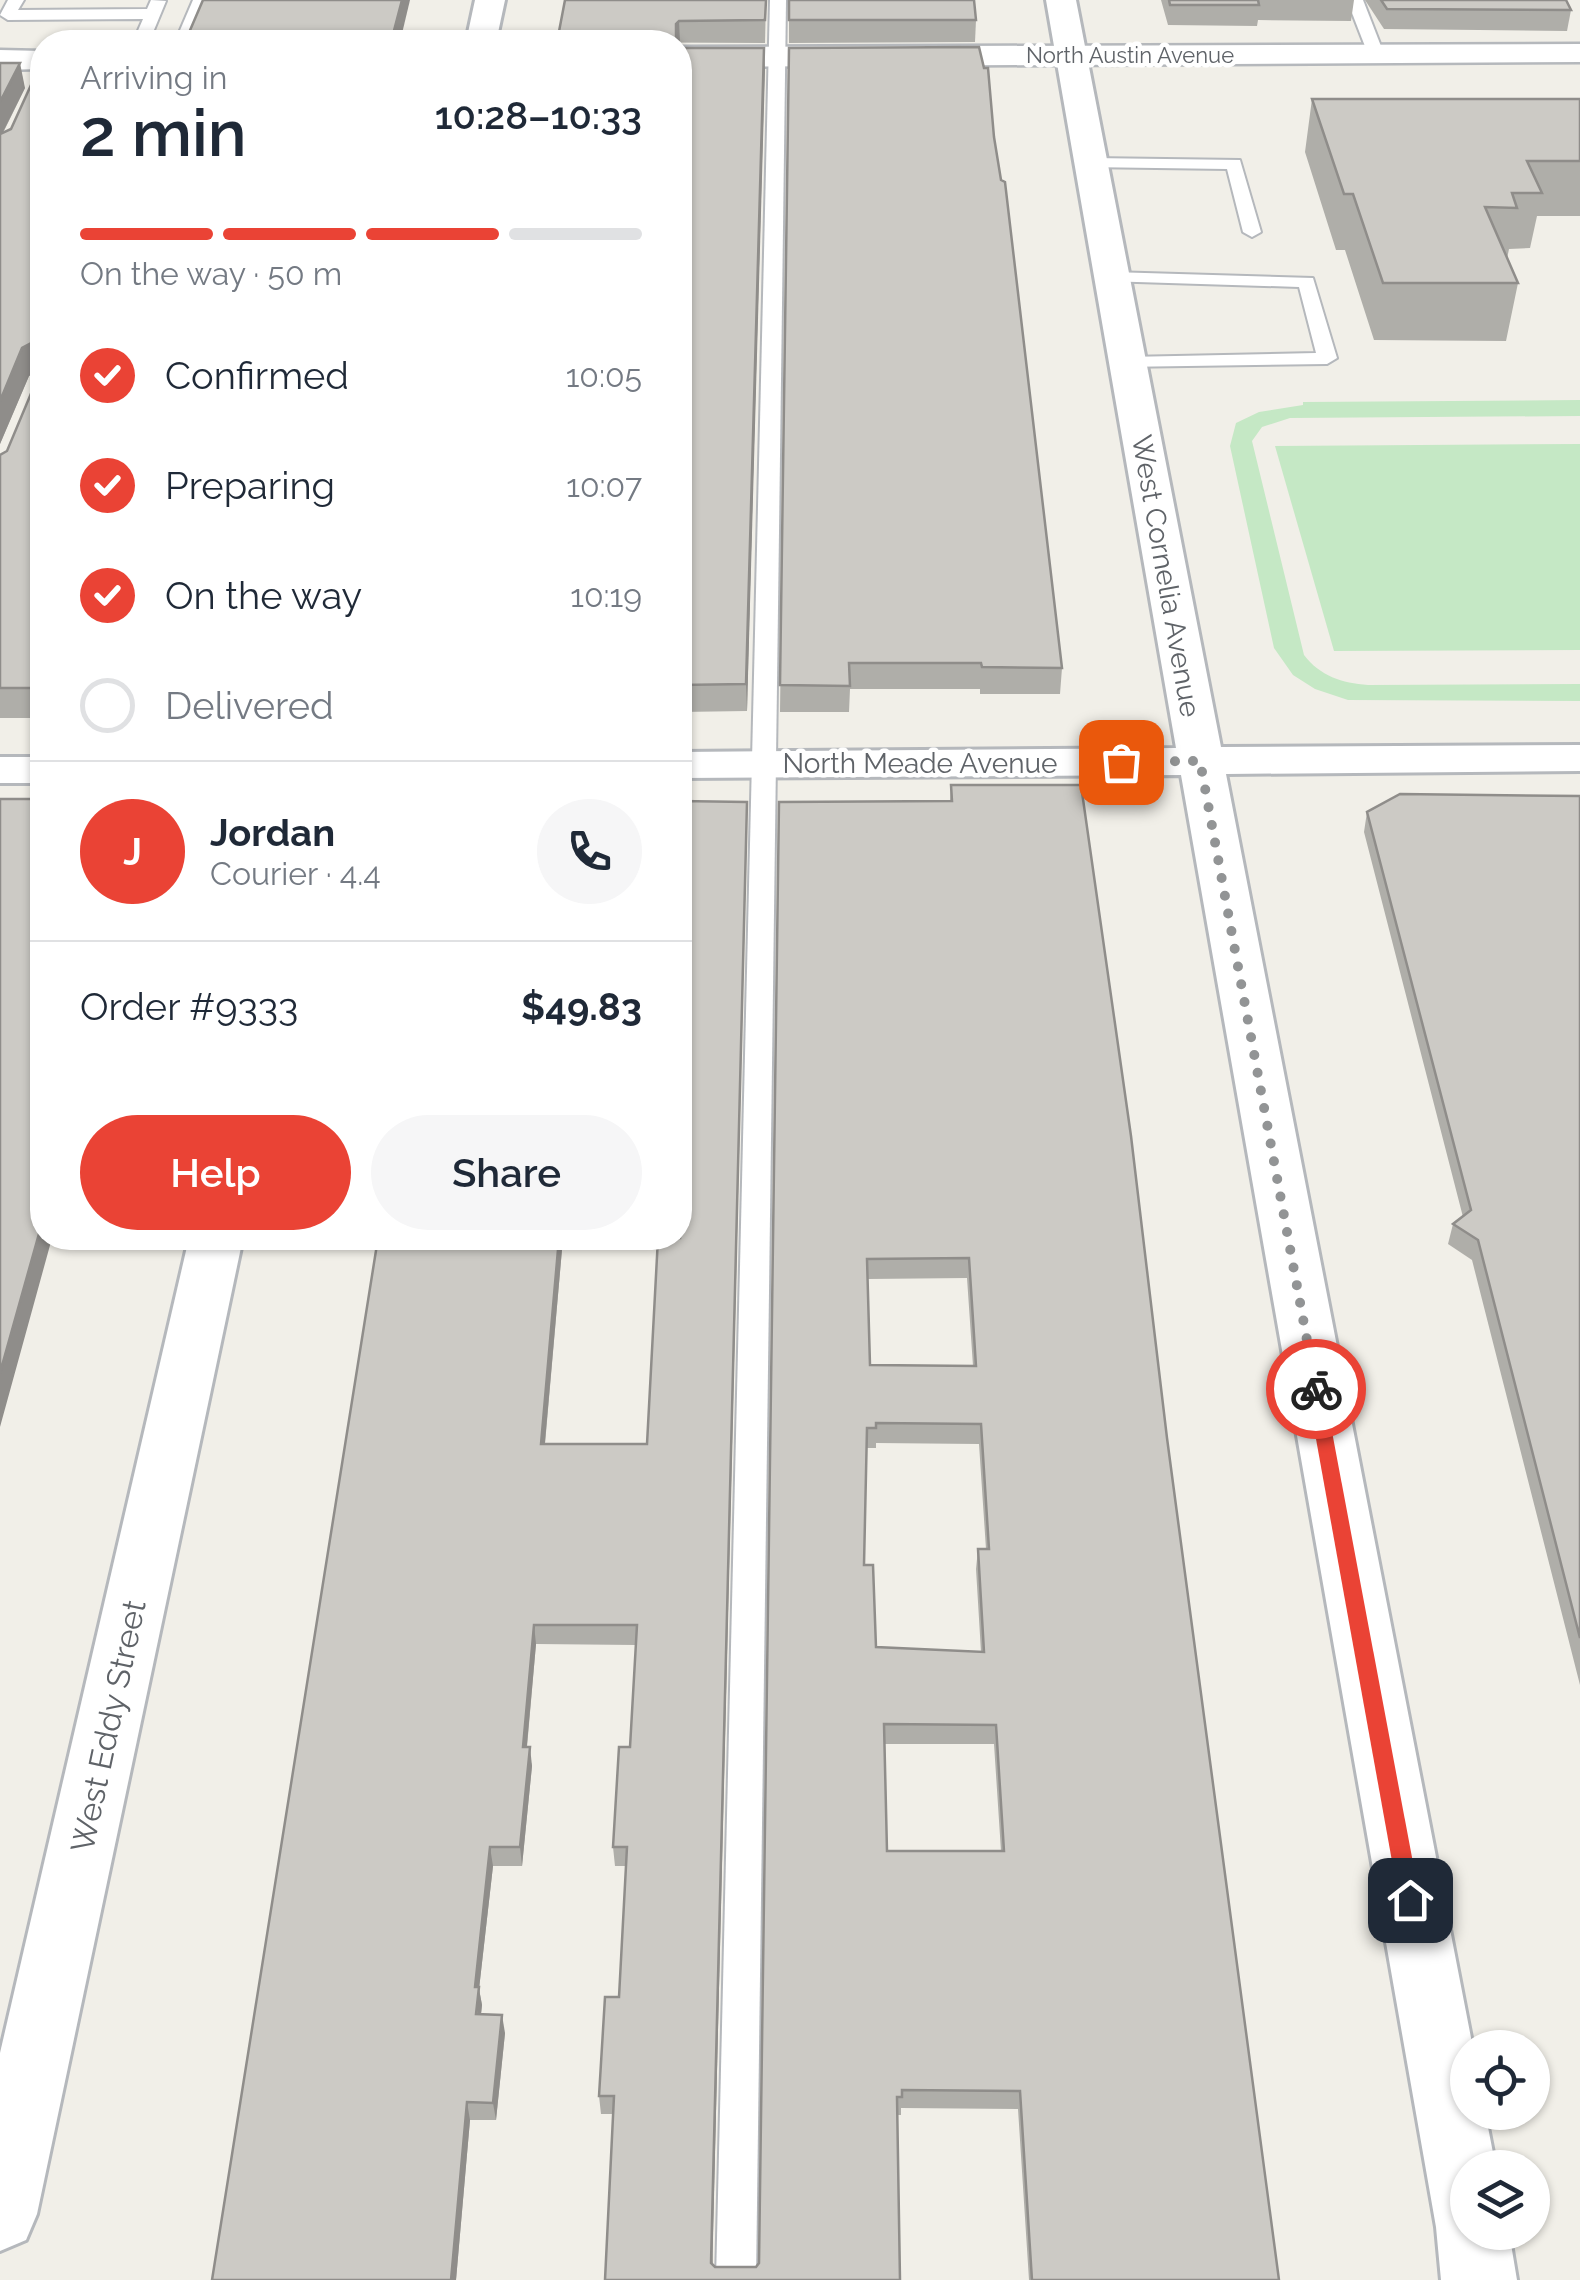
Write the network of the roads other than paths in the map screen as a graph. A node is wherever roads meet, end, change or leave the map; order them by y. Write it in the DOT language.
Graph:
graph roads {
  1 [pos="16,0"];
  2 [pos="201,0"];
  3 [pos="490,0"];
  4 [pos="778,0"];
  5 [pos="1061,0"];
  6 [pos="1355,0"];
  7 [pos="155,7"];
  8 [pos="189,30"];
  9 [pos="483,30"];
  10 [pos="1580,53"];
  11 [pos="1376,54"];
  12 [pos="1070,56"];
  13 [pos="692,57"];
  14 [pos="777,57"];
  15 [pos="0,60"];
  16 [pos="30,60"];
  17 [pos="1090,163"];
  18 [pos="1252,232"];
  19 [pos="1111,277"];
  20 [pos="1128,362"];
  21 [pos="1580,758"];
  22 [pos="1200,761"];
  23 [pos="764,764"];
  24 [pos="692,765"];
  25 [pos="0,770"];
  26 [pos="30,770"];
  27 [pos="213,1250"];
  28 [pos="1456,2150"];
  29 [pos="0,2214"];
  30 [pos="1474,2250"];
  31 [pos="736,2280"];
  32 [pos="1480,2280"];
  1 -- 7 [label="lane"];
  2 -- 8 [label="lane"];
  3 -- 9 [label="street"];
  4 -- 14 [label="lane"];
  5 -- 12 [label="street, West Cornelia Avenue"];
  6 -- 11 [label="lane"];
  10 -- 11 [label="street, North Austin Avenue"];
  11 -- 12 [label="street, North Austin Avenue"];
  12 -- 14 [label="street, North Austin Avenue"];
  12 -- 17 [label="street, West Cornelia Avenue"];
  13 -- 14 [label="street, North Austin Avenue"];
  14 -- 23 [label="lane"];
  15 -- 16 [label="street"];
  17 -- 18 [label="lane"];
  17 -- 19 [label="street, West Cornelia Avenue"];
  19 -- 20 [label="street, West Cornelia Avenue"];
  19 -- 20 [label="lane"];
  20 -- 22 [label="street, West Cornelia Avenue"];
  21 -- 22 [label="street, North Meade Avenue"];
  22 -- 23 [label="street, North Meade Avenue"];
  22 -- 28 [label="street, West Cornelia Avenue"];
  23 -- 24 [label="street, North Meade Avenue"];
  23 -- 31 [label="lane"];
  25 -- 26 [label="street"];
  27 -- 29 [label="street, West Eddy Street"];
  30 -- 32 [label="street"];
}
